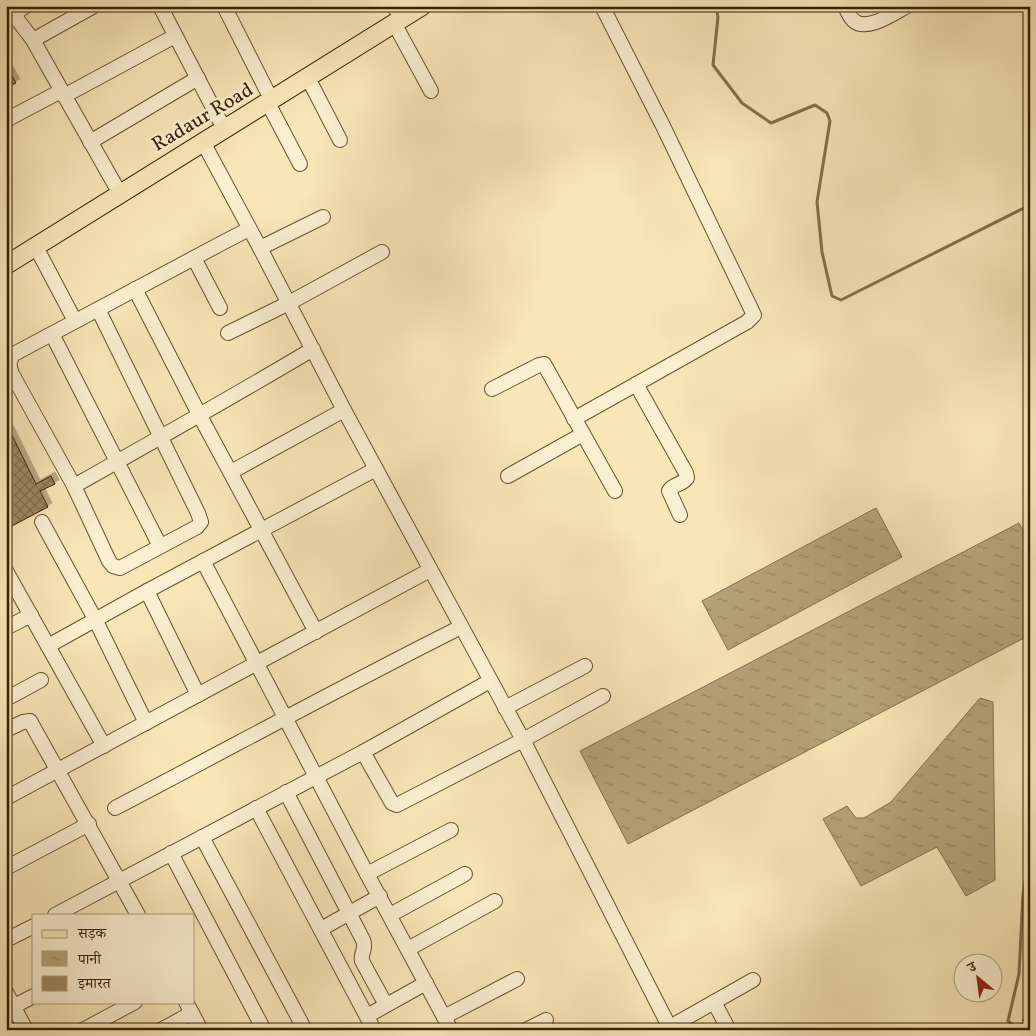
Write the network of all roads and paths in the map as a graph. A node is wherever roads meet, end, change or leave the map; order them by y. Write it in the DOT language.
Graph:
graph roads {
  1 [pos="26,6"];
  2 [pos="94,6"];
  3 [pos="160,6"];
  4 [pos="224,6"];
  5 [pos="422,6"];
  6 [pos="602,6"];
  7 [pos="845,6"];
  8 [pos="907,6"];
  9 [pos="10,10"];
  10 [pos="398,13"];
  11 [pos="175,36"];
  12 [pos="33,40"];
  13 [pos="198,78"];
  14 [pos="308,78"];
  15 [pos="431,91"];
  16 [pos="63,94"];
  17 [pos="268,97"];
  18 [pos="6,120"];
  19 [pos="220,121"];
  20 [pos="340,140"];
  21 [pos="90,142"];
  22 [pos="203,142"];
  23 [pos="300,164"];
  24 [pos="115,184"];
  25 [pos="323,217"];
  26 [pos="250,229"];
  27 [pos="36,247"];
  28 [pos="260,248"];
  29 [pos="6,252"];
  30 [pos="382,252"];
  31 [pos="194,258"];
  32 [pos="6,265"];
  33 [pos="135,289"];
  34 [pos="289,303"];
  35 [pos="220,308"];
  36 [pos="98,309"];
  37 [pos="76,321"];
  38 [pos="228,333"];
  39 [pos="52,334"];
  40 [pos="313,349"];
  41 [pos="636,384"];
  42 [pos="492,389"];
  43 [pos="344,410"];
  44 [pos="200,416"];
  45 [pos="574,419"];
  46 [pos="583,434"];
  47 [pos="161,436"];
  48 [pos="118,462"];
  49 [pos="376,469"];
  50 [pos="231,472"];
  51 [pos="508,476"];
  52 [pos="74,486"];
  53 [pos="615,491"];
  54 [pos="680,515"];
  55 [pos="42,522"];
  56 [pos="261,530"];
  57 [pos="160,546"];
  58 [pos="203,561"];
  59 [pos="430,570"];
  60 [pos="6,571"];
  61 [pos="147,591"];
  62 [pos="31,615"];
  63 [pos="95,619"];
  64 [pos="461,627"];
  65 [pos="6,628"];
  66 [pos="316,632"];
  67 [pos="48,646"];
  68 [pos="256,664"];
  69 [pos="585,666"];
  70 [pos="41,680"];
  71 [pos="490,681"];
  72 [pos="198,695"];
  73 [pos="603,696"];
  74 [pos="6,699"];
  75 [pos="505,708"];
  76 [pos="286,719"];
  77 [pos="146,723"];
  78 [pos="6,730"];
  79 [pos="523,740"];
  80 [pos="104,746"];
  81 [pos="363,752"];
  82 [pos="58,770"];
  83 [pos="316,777"];
  84 [pos="286,792"];
  85 [pos="6,798"];
  86 [pos="115,808"];
  87 [pos="256,808"];
  88 [pos="89,824"];
  89 [pos="451,830"];
  90 [pos="202,837"];
  91 [pos="171,853"];
  92 [pos="6,868"];
  93 [pos="367,874"];
  94 [pos="465,874"];
  95 [pos="119,882"];
  96 [pos="380,896"];
  97 [pos="495,901"];
  98 [pos="349,912"];
  99 [pos="57,914"];
  100 [pos="137,914"];
  101 [pos="390,915"];
  102 [pos="32,927"];
  103 [pos="321,929"];
  104 [pos="6,940"];
  105 [pos="408,949"];
  106 [pos="518,979"];
  107 [pos="753,980"];
  108 [pos="426,984"];
  109 [pos="32,996"];
  110 [pos="9,1001"];
  111 [pos="714,1002"];
  112 [pos="131,1004"];
  113 [pos="386,1005"];
  114 [pos="1030,1007"];
  115 [pos="189,1008"];
  116 [pos="367,1016"];
  117 [pos="444,1017"];
  118 [pos="546,1020"];
  119 [pos="671,1028"];
  120 [pos="26,1030"];
  121 [pos="83,1030"];
  122 [pos="162,1030"];
  123 [pos="200,1030"];
  124 [pos="264,1030"];
  125 [pos="305,1030"];
  126 [pos="374,1030"];
  127 [pos="451,1030"];
  128 [pos="526,1030"];
  129 [pos="729,1030"];
  130 [pos="1018,1030"];
  1 -- 9 [label="street"];
  2 -- 12 [label="street"];
  3 -- 11 [label="street"];
  4 -- 17 [label="street"];
  5 -- 10 [label="main road, Radaur Road"];
  6 -- 41 [label="street"];
  7 -- 8 [label="street"];
  9 -- 12 [label="street"];
  10 -- 14 [label="main road, Radaur Road"];
  10 -- 15 [label="street"];
  10 -- 17 [label="main road, Radaur Road"];
  11 -- 13 [label="street"];
  11 -- 16 [label="street"];
  12 -- 16 [label="street"];
  13 -- 19 [label="street"];
  13 -- 21 [label="street"];
  14 -- 17 [label="main road, Radaur Road"];
  14 -- 20 [label="street"];
  16 -- 18 [label="street"];
  16 -- 21 [label="street"];
  17 -- 19 [label="main road, Radaur Road"];
  17 -- 22 [label="main road, Radaur Road"];
  17 -- 23 [label="street"];
  19 -- 24 [label="main road, Radaur Road"];
  21 -- 24 [label="street"];
  22 -- 26 [label="street"];
  22 -- 27 [label="main road, Radaur Road"];
  24 -- 29 [label="main road, Radaur Road"];
  25 -- 28 [label="street"];
  26 -- 28 [label="street"];
  26 -- 31 [label="street"];
  27 -- 32 [label="main road, Radaur Road"];
  27 -- 37 [label="street"];
  28 -- 34 [label="street"];
  30 -- 34 [label="street"];
  31 -- 33 [label="street"];
  31 -- 35 [label="street"];
  33 -- 36 [label="street"];
  33 -- 44 [label="street"];
  34 -- 38 [label="street"];
  34 -- 40 [label="street"];
  36 -- 37 [label="street"];
  36 -- 47 [label="street"];
  37 -- 39 [label="street"];
  39 -- 48 [label="street"];
  39 -- 52 [label="street"];
  40 -- 43 [label="street"];
  40 -- 44 [label="street"];
  41 -- 45 [label="street"];
  41 -- 54 [label="street"];
  42 -- 45 [label="street"];
  43 -- 49 [label="street"];
  43 -- 50 [label="street"];
  44 -- 47 [label="street"];
  44 -- 50 [label="street"];
  45 -- 46 [label="street"];
  46 -- 51 [label="street"];
  46 -- 53 [label="street"];
  47 -- 48 [label="street"];
  47 -- 57 [label="street"];
  48 -- 52 [label="street"];
  48 -- 57 [label="street"];
  49 -- 56 [label="street"];
  49 -- 59 [label="street"];
  50 -- 56 [label="street"];
  52 -- 57 [label="street"];
  55 -- 63 [label="street"];
  56 -- 58 [label="street"];
  56 -- 66 [label="street"];
  58 -- 61 [label="street"];
  58 -- 68 [label="street"];
  59 -- 64 [label="street"];
  59 -- 66 [label="street"];
  60 -- 62 [label="street"];
  61 -- 63 [label="street"];
  61 -- 72 [label="street"];
  62 -- 65 [label="street"];
  62 -- 67 [label="street"];
  63 -- 67 [label="street"];
  63 -- 77 [label="street"];
  64 -- 71 [label="street"];
  64 -- 76 [label="street"];
  66 -- 68 [label="street"];
  67 -- 80 [label="street"];
  68 -- 72 [label="street"];
  68 -- 76 [label="street"];
  69 -- 75 [label="street"];
  70 -- 74 [label="street"];
  71 -- 75 [label="street"];
  71 -- 81 [label="street"];
  72 -- 77 [label="street"];
  73 -- 79 [label="street"];
  75 -- 79 [label="street"];
  76 -- 83 [label="street"];
  76 -- 86 [label="street"];
  77 -- 80 [label="street"];
  78 -- 82 [label="street"];
  79 -- 81 [label="street"];
  79 -- 119 [label="street"];
  80 -- 82 [label="street"];
  81 -- 83 [label="street"];
  82 -- 85 [label="street"];
  82 -- 88 [label="street"];
  83 -- 84 [label="street"];
  83 -- 93 [label="street"];
  84 -- 87 [label="street"];
  84 -- 98 [label="street"];
  87 -- 90 [label="street"];
  87 -- 103 [label="street"];
  88 -- 92 [label="street"];
  88 -- 95 [label="street"];
  89 -- 93 [label="street"];
  90 -- 91 [label="street"];
  90 -- 125 [label="street"];
  91 -- 95 [label="street"];
  91 -- 124 [label="street"];
  93 -- 96 [label="street"];
  94 -- 101 [label="street"];
  95 -- 99 [label="street"];
  95 -- 100 [label="street"];
  96 -- 98 [label="street"];
  96 -- 101 [label="street"];
  97 -- 105 [label="street"];
  98 -- 103 [label="street"];
  98 -- 113 [label="street"];
  101 -- 105 [label="street"];
  102 -- 104 [label="street"];
  103 -- 116 [label="street"];
  105 -- 108 [label="street"];
  106 -- 117 [label="street"];
  107 -- 111 [label="street"];
  108 -- 113 [label="street"];
  108 -- 117 [label="street"];
  109 -- 110 [label="street"];
  110 -- 120 [label="street"];
  111 -- 119 [label="street"];
  111 -- 129 [label="street"];
  112 -- 121 [label="street"];
  113 -- 116 [label="street"];
  114 -- 130 [label="path"];
  115 -- 122 [label="street"];
  115 -- 123 [label="street"];
  116 -- 126 [label="street"];
  117 -- 127 [label="street"];
  118 -- 128 [label="street"];
}
